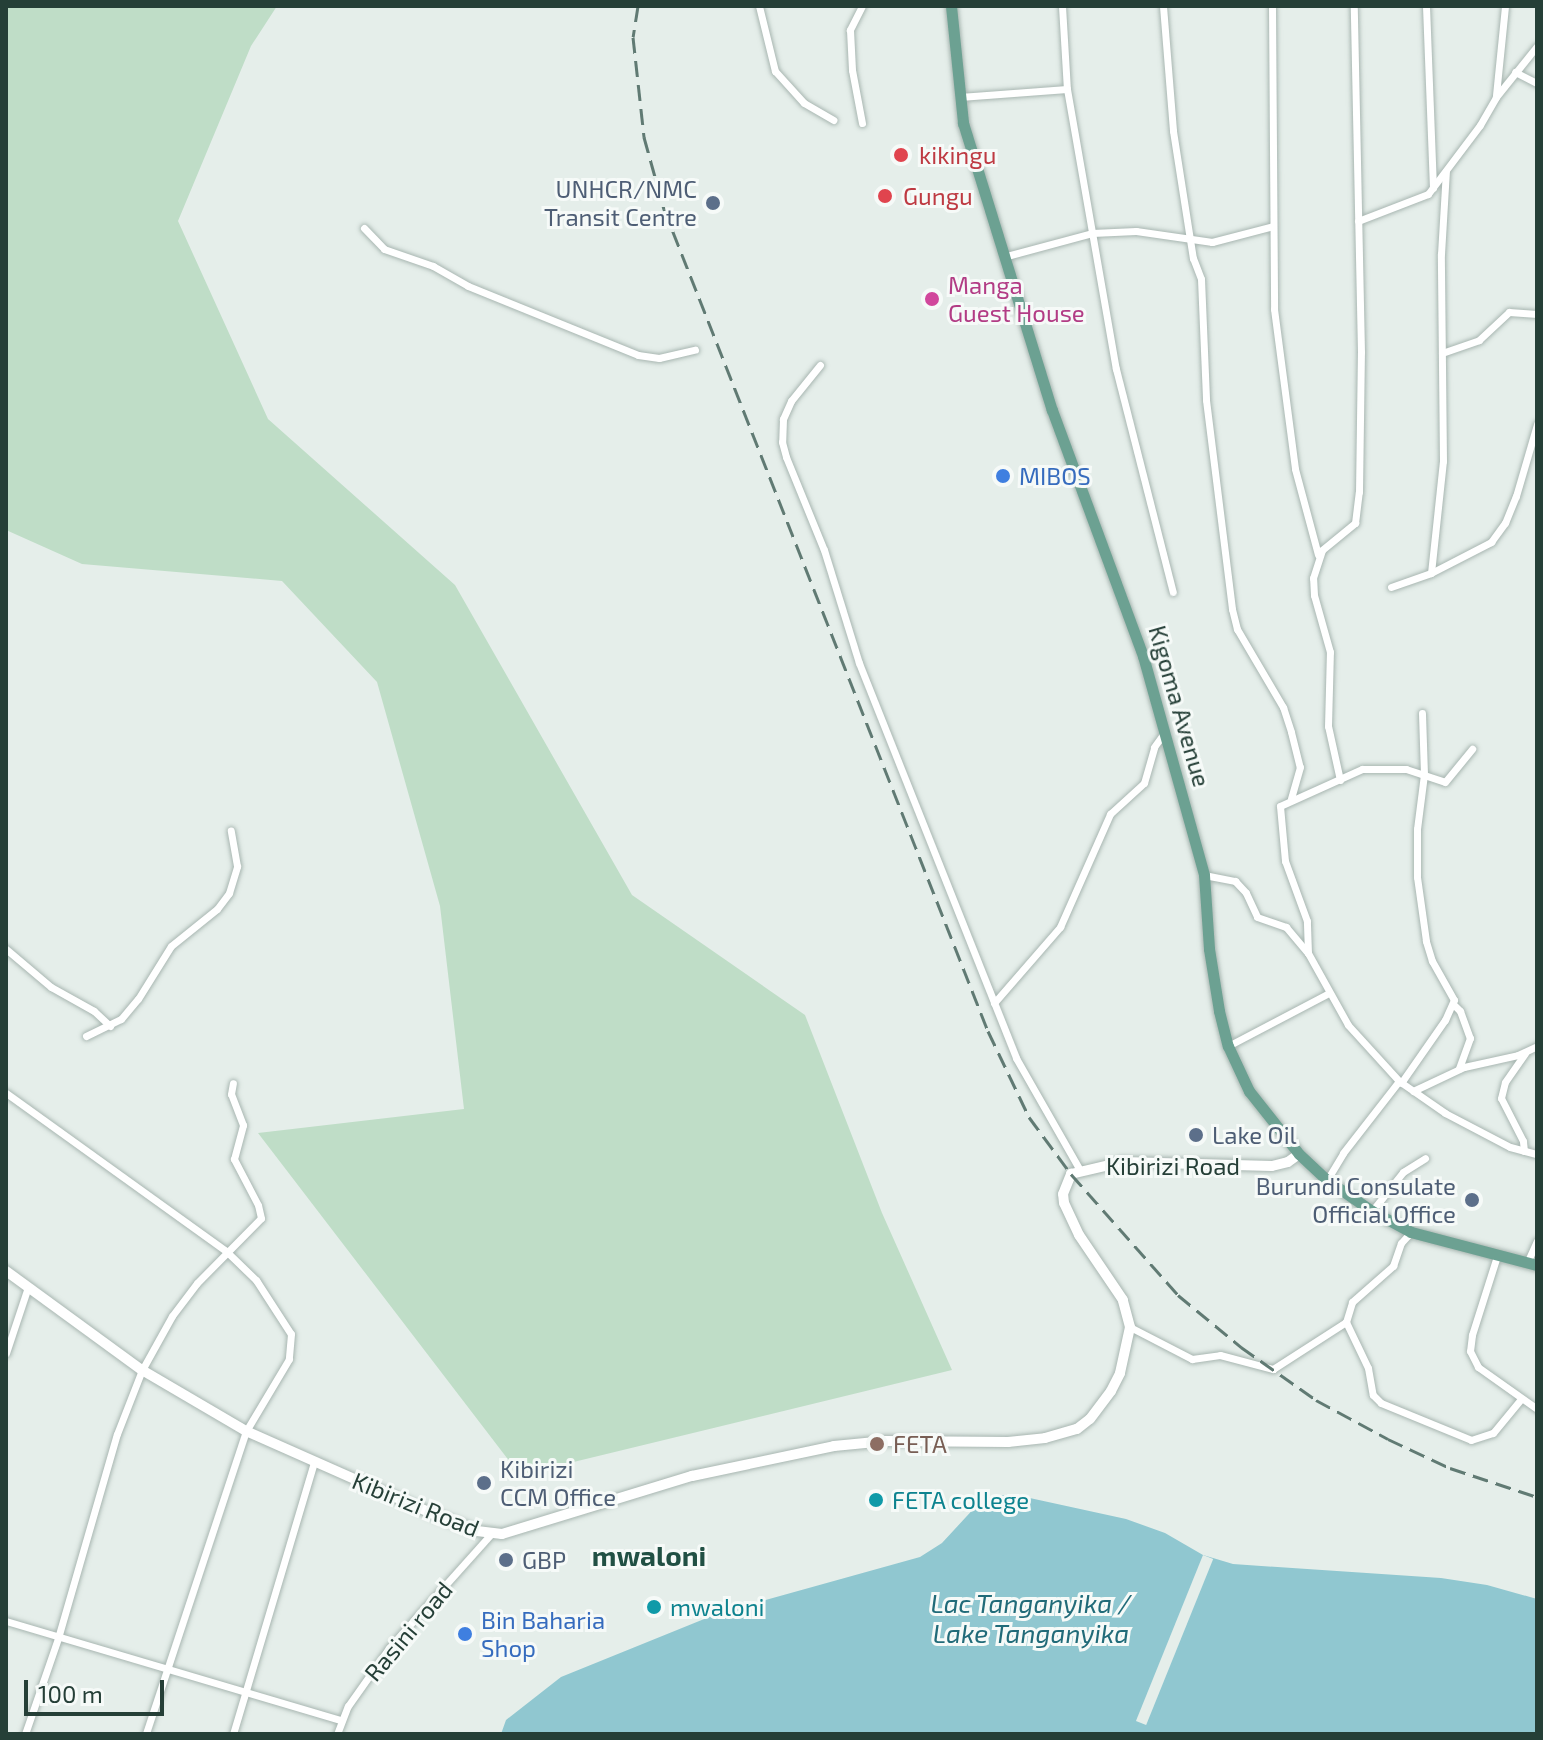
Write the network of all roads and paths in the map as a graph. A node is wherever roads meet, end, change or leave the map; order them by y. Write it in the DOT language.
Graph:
graph roads {
  1 [pos="759,6"];
  2 [pos="862,6"];
  3 [pos="951,6"];
  4 [pos="1062,6"];
  5 [pos="1163,6"];
  6 [pos="1272,6"];
  7 [pos="1354,6"];
  8 [pos="1426,6"];
  9 [pos="1505,6"];
  10 [pos="1537,46"];
  11 [pos="1515,72"];
  12 [pos="1537,83"];
  13 [pos="1067,89"];
  14 [pos="960,97"];
  15 [pos="1496,97"];
  16 [pos="834,120"];
  17 [pos="862,123"];
  18 [pos="1446,171"];
  19 [pos="1433,189"];
  20 [pos="1358,221"];
  21 [pos="1273,226"];
  22 [pos="364,228"];
  23 [pos="1092,233"];
  24 [pos="1190,237"];
  25 [pos="1003,257"];
  26 [pos="1537,314"];
  27 [pos="695,350"];
  28 [pos="1442,353"];
  29 [pos="820,365"];
  30 [pos="1537,424"];
  31 [pos="1318,555"];
  32 [pos="1431,573"];
  33 [pos="1391,587"];
  34 [pos="1173,592"];
  35 [pos="1422,713"];
  36 [pos="1165,732"];
  37 [pos="1472,749"];
  38 [pos="1424,774"];
  39 [pos="1340,780"];
  40 [pos="1291,799"];
  41 [pos="231,831"];
  42 [pos="1204,875"];
  43 [pos="6,949"];
  44 [pos="1308,953"];
  45 [pos="1329,993"];
  46 [pos="994,1003"];
  47 [pos="1453,1004"];
  48 [pos="110,1026"];
  49 [pos="86,1036"];
  50 [pos="1228,1046"];
  51 [pos="1533,1047"];
  52 [pos="1459,1069"];
  53 [pos="1400,1082"];
  54 [pos="233,1083"];
  55 [pos="1413,1091"];
  56 [pos="6,1093"];
  57 [pos="1524,1151"];
  58 [pos="1299,1154"];
  59 [pos="1537,1154"];
  60 [pos="1425,1158"];
  61 [pos="1080,1170"];
  62 [pos="1327,1180"];
  63 [pos="1372,1211"];
  64 [pos="1411,1232"];
  65 [pos="1537,1241"];
  66 [pos="226,1251"];
  67 [pos="1497,1256"];
  68 [pos="1532,1264"];
  69 [pos="6,1271"];
  70 [pos="28,1287"];
  71 [pos="1346,1322"];
  72 [pos="1130,1327"];
  73 [pos="6,1353"];
  74 [pos="142,1370"];
  75 [pos="1521,1399"];
  76 [pos="1537,1409"];
  77 [pos="246,1431"];
  78 [pos="314,1462"];
  79 [pos="491,1534"];
  80 [pos="6,1621"];
  81 [pos="58,1638"];
  82 [pos="166,1668"];
  83 [pos="245,1692"];
  84 [pos="341,1720"];
  85 [pos="25,1734"];
  86 [pos="146,1734"];
  87 [pos="233,1734"];
  88 [pos="337,1734"];
  1 -- 16 [label="street"];
  2 -- 17 [label="street"];
  3 -- 14 [label="main road, Kigoma Avenue"];
  4 -- 13 [label="street"];
  5 -- 24 [label="street"];
  6 -- 21 [label="street"];
  7 -- 20 [label="street"];
  8 -- 19 [label="street"];
  9 -- 15 [label="street"];
  10 -- 11 [label="street"];
  11 -- 12 [label="street"];
  11 -- 15 [label="street"];
  13 -- 14 [label="street"];
  13 -- 23 [label="street"];
  14 -- 25 [label="main road, Kigoma Avenue"];
  15 -- 18 [label="street"];
  18 -- 19 [label="street"];
  18 -- 28 [label="street"];
  19 -- 20 [label="street"];
  20 -- 31 [label="street"];
  21 -- 24 [label="street"];
  21 -- 31 [label="street"];
  22 -- 27 [label="street"];
  23 -- 24 [label="street"];
  23 -- 25 [label="street"];
  23 -- 34 [label="street"];
  24 -- 40 [label="street"];
  25 -- 36 [label="main road, Kigoma Avenue"];
  26 -- 28 [label="street"];
  28 -- 32 [label="street"];
  29 -- 46 [label="street"];
  30 -- 32 [label="street"];
  31 -- 39 [label="street"];
  32 -- 33 [label="street"];
  35 -- 38 [label="street"];
  36 -- 42 [label="main road, Kigoma Avenue"];
  36 -- 46 [label="street"];
  37 -- 38 [label="street"];
  38 -- 39 [label="street"];
  38 -- 47 [label="street"];
  39 -- 40 [label="street"];
  40 -- 44 [label="street"];
  41 -- 48 [label="street"];
  42 -- 44 [label="street"];
  42 -- 50 [label="main road, Kigoma Avenue"];
  43 -- 48 [label="street"];
  44 -- 45 [label="street"];
  45 -- 50 [label="street"];
  45 -- 53 [label="street"];
  46 -- 61 [label="street"];
  47 -- 52 [label="street"];
  47 -- 53 [label="street"];
  48 -- 49 [label="street"];
  50 -- 58 [label="main road, Kigoma Avenue"];
  51 -- 52 [label="street"];
  51 -- 57 [label="street"];
  52 -- 55 [label="street"];
  53 -- 55 [label="street"];
  53 -- 62 [label="street"];
  54 -- 66 [label="street"];
  55 -- 57 [label="street"];
  56 -- 66 [label="street"];
  57 -- 59 [label="street"];
  58 -- 61 [label="street, Kibirizi Road"];
  58 -- 62 [label="main road, Kigoma Avenue"];
  60 -- 63 [label="street"];
  61 -- 72 [label="street, Kibirizi Road"];
  62 -- 63 [label="main road, Kigoma Avenue"];
  63 -- 64 [label="main road, Kigoma Avenue"];
  64 -- 67 [label="main road, Kigoma Avenue"];
  64 -- 71 [label="street"];
  65 -- 68 [label="street"];
  66 -- 74 [label="street"];
  66 -- 77 [label="street"];
  67 -- 68 [label="main road, Kigoma Avenue"];
  67 -- 75 [label="street"];
  69 -- 70 [label="street, Kibirizi Road"];
  70 -- 73 [label="street"];
  70 -- 74 [label="street, Kibirizi Road"];
  71 -- 72 [label="street"];
  71 -- 75 [label="street"];
  72 -- 79 [label="street, Kibirizi Road"];
  74 -- 77 [label="street, Kibirizi Road"];
  74 -- 81 [label="street"];
  75 -- 76 [label="street"];
  77 -- 78 [label="street, Kibirizi Road"];
  77 -- 82 [label="street"];
  78 -- 79 [label="street, Kibirizi Road"];
  78 -- 83 [label="street"];
  79 -- 84 [label="street, Rasini road"];
  80 -- 81 [label="street"];
  81 -- 82 [label="street"];
  81 -- 85 [label="street"];
  82 -- 83 [label="street"];
  82 -- 86 [label="street"];
  83 -- 84 [label="street"];
  83 -- 87 [label="street"];
  84 -- 88 [label="street, Rasini road"];
}
